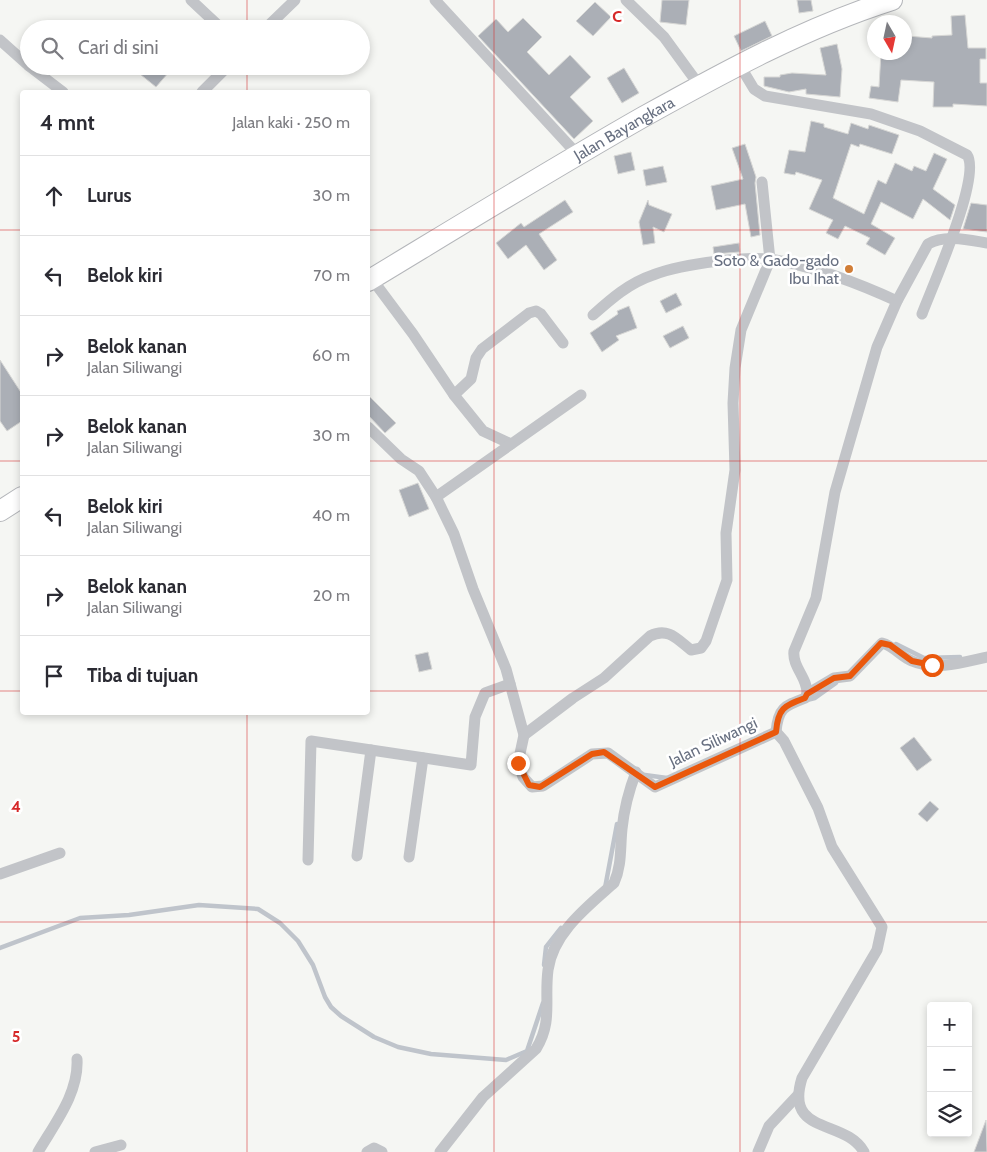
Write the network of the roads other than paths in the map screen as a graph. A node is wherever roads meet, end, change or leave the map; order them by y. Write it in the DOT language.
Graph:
graph roads {
  1 [pos="190,0"];
  2 [pos="295,0"];
  3 [pos="435,0"];
  4 [pos="626,0"];
  5 [pos="892,0"];
  6 [pos="858,5"];
  7 [pos="212,20"];
  8 [pos="274,20"];
  9 [pos="0,40"];
  10 [pos="20,58"];
  11 [pos="739,64"];
  12 [pos="41,75"];
  13 [pos="219,75"];
  14 [pos="699,85"];
  15 [pos="60,90"];
  16 [pos="204,90"];
  17 [pos="577,154"];
  18 [pos="762,182"];
  19 [pos="952,238"];
  20 [pos="987,243"];
  21 [pos="770,260"];
  22 [pos="370,280"];
  23 [pos="897,300"];
  24 [pos="922,314"];
  25 [pos="593,315"];
  26 [pos="563,343"];
  27 [pos="454,395"];
  28 [pos="581,395"];
  29 [pos="370,429"];
  30 [pos="511,444"];
  31 [pos="436,497"];
  32 [pos="20,498"];
  33 [pos="0,511"];
  34 [pos="987,657"];
  35 [pos="510,684"];
  36 [pos="807,694"];
  37 [pos="778,734"];
  38 [pos="524,735"];
  39 [pos="371,750"];
  40 [pos="423,758"];
  41 [pos="636,772"];
  42 [pos="60,854"];
  43 [pos="356,856"];
  44 [pos="410,857"];
  45 [pos="308,860"];
  46 [pos="0,874"];
  47 [pos="77,1059"];
  48 [pos="798,1095"];
  49 [pos="121,1145"];
  50 [pos="38,1152"];
  51 [pos="95,1152"];
  52 [pos="367,1152"];
  53 [pos="382,1152"];
  54 [pos="440,1152"];
  55 [pos="758,1152"];
  56 [pos="864,1152"];
  1 -- 7 [label="street"];
  2 -- 8 [label="street"];
  3 -- 17 [label="street"];
  4 -- 14 [label="street"];
  5 -- 6 [label="highway, Jalan Bayangkara"];
  6 -- 11 [label="highway, Jalan Bayangkara"];
  9 -- 10 [label="street"];
  11 -- 14 [label="highway, Jalan Bayangkara"];
  11 -- 19 [label="street"];
  12 -- 15 [label="street"];
  13 -- 16 [label="street"];
  14 -- 17 [label="highway, Jalan Bayangkara"];
  17 -- 22 [label="highway, Jalan Bayangkara"];
  18 -- 21 [label="street"];
  19 -- 20 [label="street"];
  19 -- 23 [label="street"];
  19 -- 24 [label="street"];
  21 -- 23 [label="street"];
  21 -- 25 [label="street"];
  21 -- 38 [label="street"];
  22 -- 27 [label="street"];
  23 -- 36 [label="street"];
  26 -- 27 [label="street"];
  27 -- 30 [label="street"];
  28 -- 30 [label="street"];
  29 -- 31 [label="street, Jalan Siliwangi"];
  30 -- 31 [label="street"];
  31 -- 35 [label="street, Jalan Siliwangi"];
  32 -- 33 [label="highway"];
  34 -- 36 [label="street"];
  35 -- 38 [label="street, Jalan Siliwangi"];
  35 -- 40 [label="street"];
  36 -- 37 [label="street"];
  37 -- 41 [label="street, Jalan Siliwangi"];
  37 -- 48 [label="street, Jalan Siliwangi"];
  38 -- 41 [label="street, Jalan Siliwangi"];
  39 -- 40 [label="street"];
  39 -- 43 [label="street"];
  39 -- 45 [label="street"];
  40 -- 44 [label="street"];
  41 -- 54 [label="street"];
  42 -- 46 [label="street"];
  47 -- 50 [label="street"];
  48 -- 55 [label="street"];
  48 -- 56 [label="street"];
  49 -- 51 [label="street"];
  52 -- 53 [label="street"];
}
